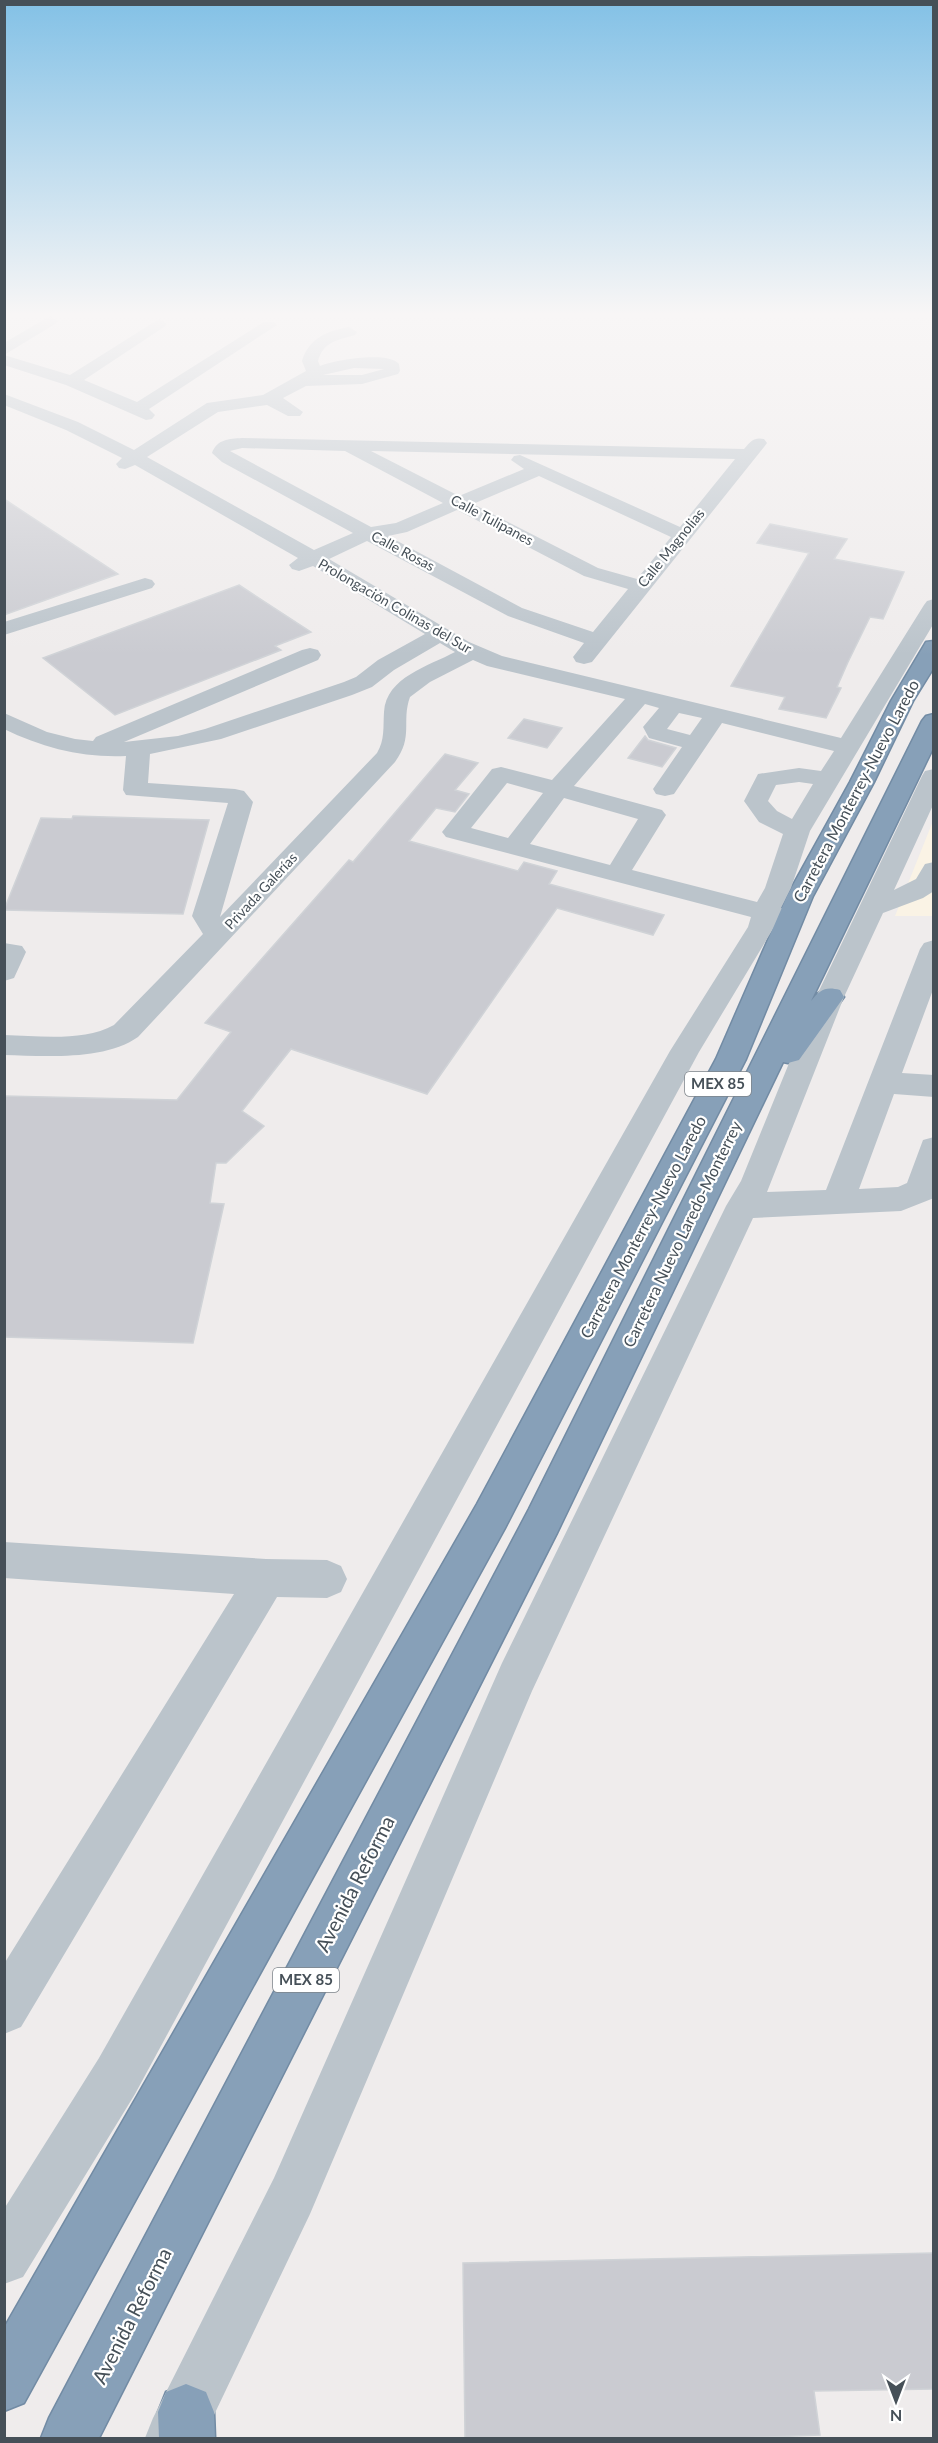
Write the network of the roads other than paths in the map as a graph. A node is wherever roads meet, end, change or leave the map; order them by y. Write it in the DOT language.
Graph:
graph roads {
  1 [pos="48,427"];
  2 [pos="74,427"];
  3 [pos="183,427"];
  4 [pos="761,440"];
  5 [pos="346,445"];
  6 [pos="495,449"];
  7 [pos="747,454"];
  8 [pos="131,462"];
  9 [pos="539,469"];
  10 [pos="460,503"];
  11 [pos="384,534"];
  12 [pos="682,535"];
  13 [pos="313,566"];
  14 [pos="145,584"];
  15 [pos="640,586"];
  16 [pos="933,605"];
  17 [pos="4,629"];
  18 [pos="435,638"];
  19 [pos="597,640"];
  20 [pos="925,642"];
  21 [pos="310,655"];
  22 [pos="466,656"];
  23 [pos="583,658"];
  24 [pos="364,682"];
  25 [pos="400,694"];
  26 [pos="634,703"];
  27 [pos="668,711"];
  28 [pos="4,720"];
  29 [pos="933,721"];
  30 [pos="707,729"];
  31 [pos="781,746"];
  32 [pos="88,749"];
  33 [pos="139,749"];
  34 [pos="845,767"];
  35 [pos="933,776"];
  36 [pos="767,779"];
  37 [pos="559,789"];
  38 [pos="665,789"];
  39 [pos="797,831"];
  40 [pos="514,848"];
  41 [pos="933,870"];
  42 [pos="617,874"];
  43 [pos="873,907"];
  44 [pos="774,912"];
  45 [pos="218,936"];
  46 [pos="933,949"];
  47 [pos="4,952"];
  48 [pos="4,972"];
  49 [pos="830,997"];
  50 [pos="4,1045"];
  51 [pos="883,1082"];
  52 [pos="933,1086"];
  53 [pos="741,1114"];
  54 [pos="933,1148"];
  55 [pos="838,1200"];
  56 [pos="742,1206"];
  57 [pos="543,1521"];
  58 [pos="4,1560"];
  59 [pos="266,1578"];
  60 [pos="327,1579"];
  61 [pos="4,2010"];
  62 [pos="4,2258"];
  63 [pos="4,2383"];
  64 [pos="182,2430"];
  65 [pos="69,2439"];
  1 -- 8 [label="street, Prolongación Colinas del Sur"];
  2 -- 8 [label="street, Prolongación Colinas del Sur"];
  3 -- 8 [label="street"];
  4 -- 7 [label="street, Calle Magnolias"];
  5 -- 6 [label="street"];
  5 -- 10 [label="street, Calle Tulipanes"];
  5 -- 11 [label="street, Calle Rosas"];
  6 -- 7 [label="street"];
  6 -- 9 [label="street"];
  7 -- 12 [label="street, Calle Magnolias"];
  8 -- 13 [label="street, Prolongación Colinas del Sur"];
  9 -- 10 [label="street"];
  9 -- 12 [label="street"];
  10 -- 11 [label="street"];
  10 -- 15 [label="street, Calle Tulipanes"];
  11 -- 13 [label="street"];
  11 -- 19 [label="street, Calle Rosas"];
  12 -- 15 [label="street, Calle Magnolias"];
  13 -- 18 [label="street, Prolongación Colinas del Sur"];
  14 -- 17 [label="street"];
  15 -- 19 [label="street, Calle Magnolias"];
  16 -- 20 [label="street"];
  18 -- 22 [label="street, Prolongación Colinas del Sur"];
  18 -- 24 [label="street"];
  19 -- 23 [label="street, Calle Magnolias"];
  20 -- 34 [label="street"];
  20 -- 34 [label="highway, Carretera Monterrey-Nuevo Laredo / MEX 85"];
  21 -- 32 [label="street"];
  22 -- 25 [label="street"];
  22 -- 26 [label="street, Prolongación Colinas del Sur"];
  24 -- 25 [label="street"];
  24 -- 33 [label="street"];
  25 -- 45 [label="street, Privada Galerías"];
  26 -- 27 [label="street, Prolongación Colinas del Sur"];
  26 -- 37 [label="street"];
  27 -- 30 [label="street, Prolongación Colinas del Sur"];
  27 -- 30 [label="street"];
  28 -- 32 [label="street"];
  29 -- 53 [label="highway, Carretera Nuevo Laredo-Monterrey / MEX 85"];
  30 -- 31 [label="street, Prolongación Colinas del Sur"];
  30 -- 34 [label="street, Prolongación Colinas del Sur"];
  30 -- 38 [label="street"];
  31 -- 34 [label="street, Prolongación Colinas del Sur"];
  31 -- 36 [label="street"];
  32 -- 33 [label="street"];
  33 -- 45 [label="street"];
  34 -- 36 [label="street"];
  34 -- 39 [label="street"];
  34 -- 44 [label="highway, Carretera Monterrey-Nuevo Laredo / MEX 85"];
  35 -- 43 [label="street"];
  36 -- 39 [label="street"];
  37 -- 40 [label="street"];
  37 -- 40 [label="street"];
  37 -- 42 [label="street"];
  39 -- 44 [label="street"];
  40 -- 42 [label="street"];
  41 -- 43 [label="street"];
  42 -- 44 [label="street"];
  43 -- 49 [label="street"];
  44 -- 62 [label="street"];
  44 -- 63 [label="highway, Carretera Monterrey-Nuevo Laredo / MEX 85"];
  45 -- 50 [label="street, Privada Galerías"];
  46 -- 51 [label="street"];
  47 -- 48 [label="street"];
  49 -- 53 [label="highway"];
  49 -- 56 [label="street"];
  51 -- 52 [label="street"];
  51 -- 55 [label="street"];
  53 -- 57 [label="highway, Carretera Nuevo Laredo-Monterrey / MEX 85"];
  54 -- 55 [label="street"];
  55 -- 56 [label="street"];
  56 -- 64 [label="street"];
  57 -- 65 [label="highway, Avenida Reforma / MEX 85"];
  58 -- 59 [label="street"];
  59 -- 60 [label="street"];
  59 -- 61 [label="street"];
}
